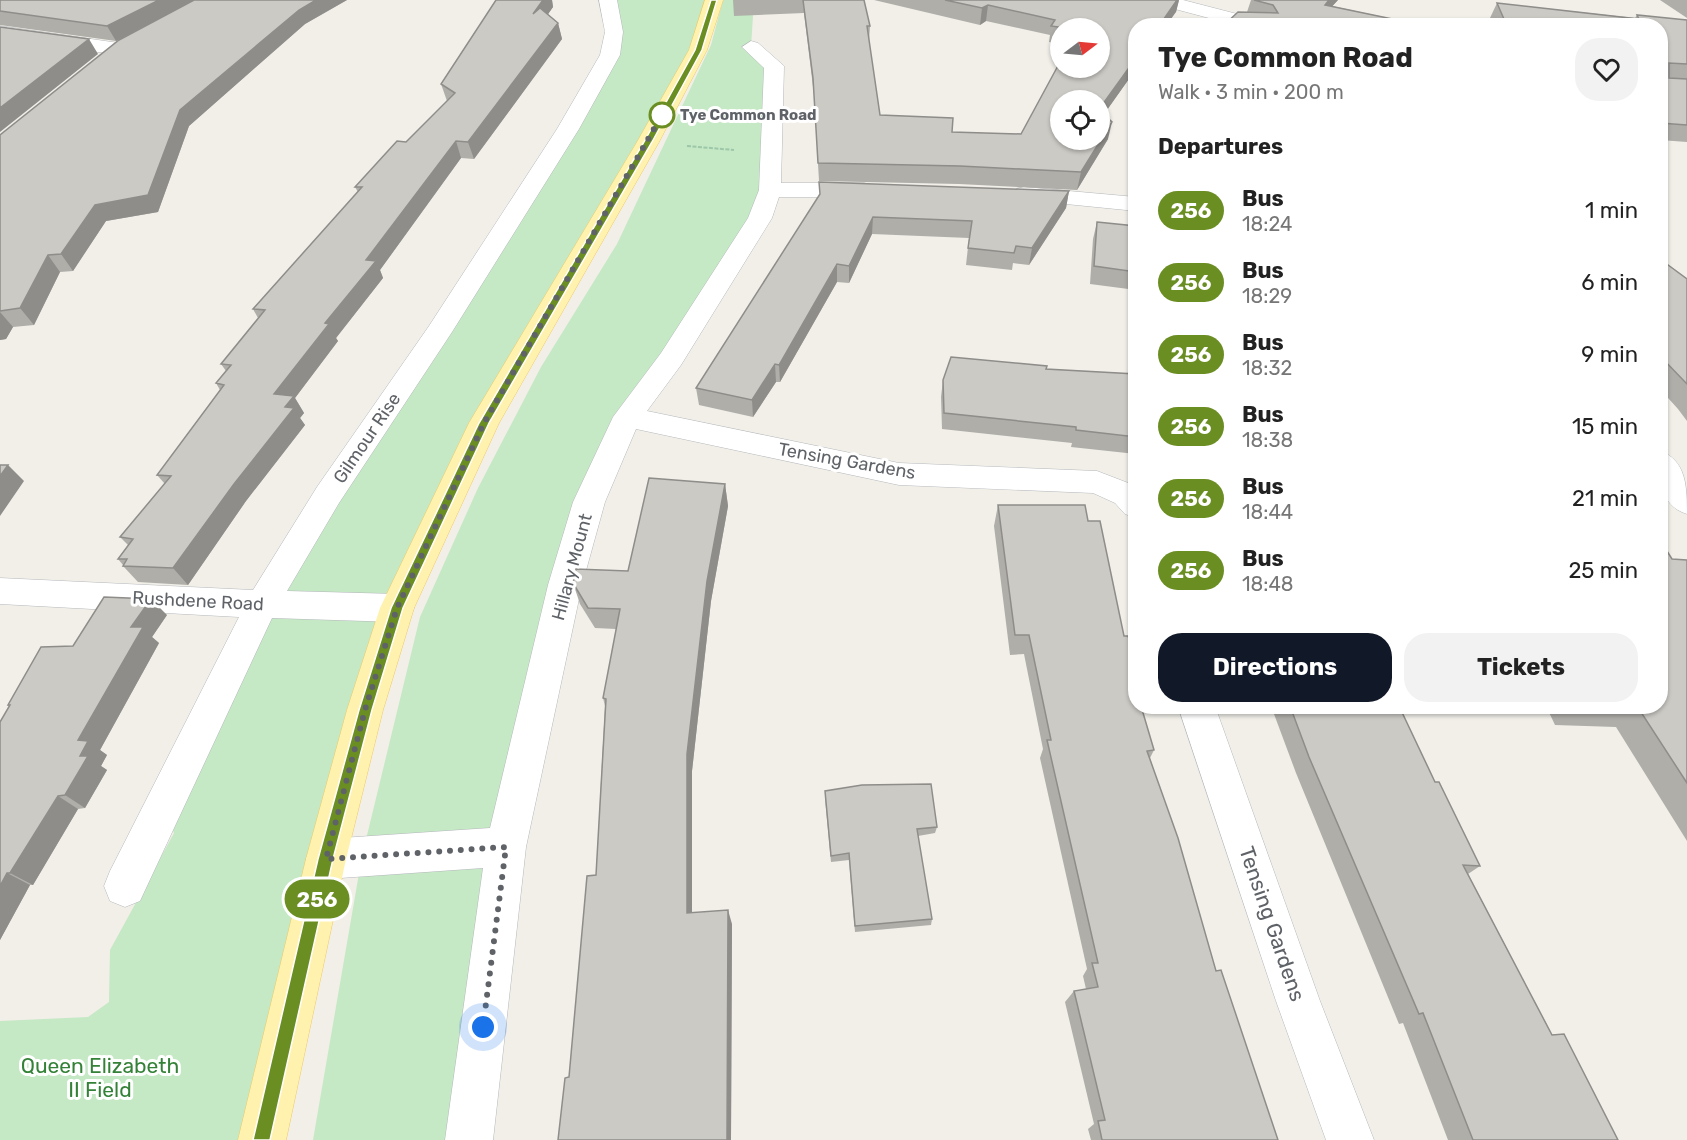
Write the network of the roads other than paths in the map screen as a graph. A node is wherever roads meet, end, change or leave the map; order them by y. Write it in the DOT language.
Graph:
graph roads {
  1 [pos="608,0"];
  2 [pos="714,0"];
  3 [pos="1162,0"];
  4 [pos="1212,5"];
  5 [pos="1223,18"];
  6 [pos="0,32"];
  7 [pos="140,39"];
  8 [pos="751,47"];
  9 [pos="119,49"];
  10 [pos="102,63"];
  11 [pos="770,190"];
  12 [pos="886,190"];
  13 [pos="1004,193"];
  14 [pos="1128,197"];
  15 [pos="627,417"];
  16 [pos="1668,474"];
  17 [pos="1128,497"];
  18 [pos="1687,502"];
  19 [pos="0,591"];
  20 [pos="262,604"];
  21 [pos="397,608"];
  22 [pos="1199,714"];
  23 [pos="506,847"];
  24 [pos="326,859"];
  25 [pos="125,886"];
  26 [pos="262,1140"];
  27 [pos="469,1140"];
  28 [pos="1350,1140"];
  1 -- 20 [label="street, Gilmour Rise"];
  2 -- 21 [label="main road"];
  3 -- 4 [label="street"];
  4 -- 5 [label="street"];
  6 -- 9 [label="street"];
  7 -- 9 [label="street"];
  8 -- 11 [label="street, Hillary Mount"];
  9 -- 10 [label="street"];
  11 -- 12 [label="street"];
  11 -- 15 [label="street, Hillary Mount"];
  13 -- 14 [label="street"];
  15 -- 17 [label="street, Tensing Gardens"];
  15 -- 23 [label="street, Hillary Mount"];
  16 -- 18 [label="street"];
  19 -- 20 [label="street, Rushdene Road"];
  20 -- 21 [label="street, Rushdene Road"];
  20 -- 25 [label="street, Gilmour Rise"];
  21 -- 24 [label="main road"];
  22 -- 28 [label="street, Tensing Gardens"];
  23 -- 24 [label="street"];
  23 -- 27 [label="street, Hillary Mount"];
  24 -- 26 [label="main road"];
}
